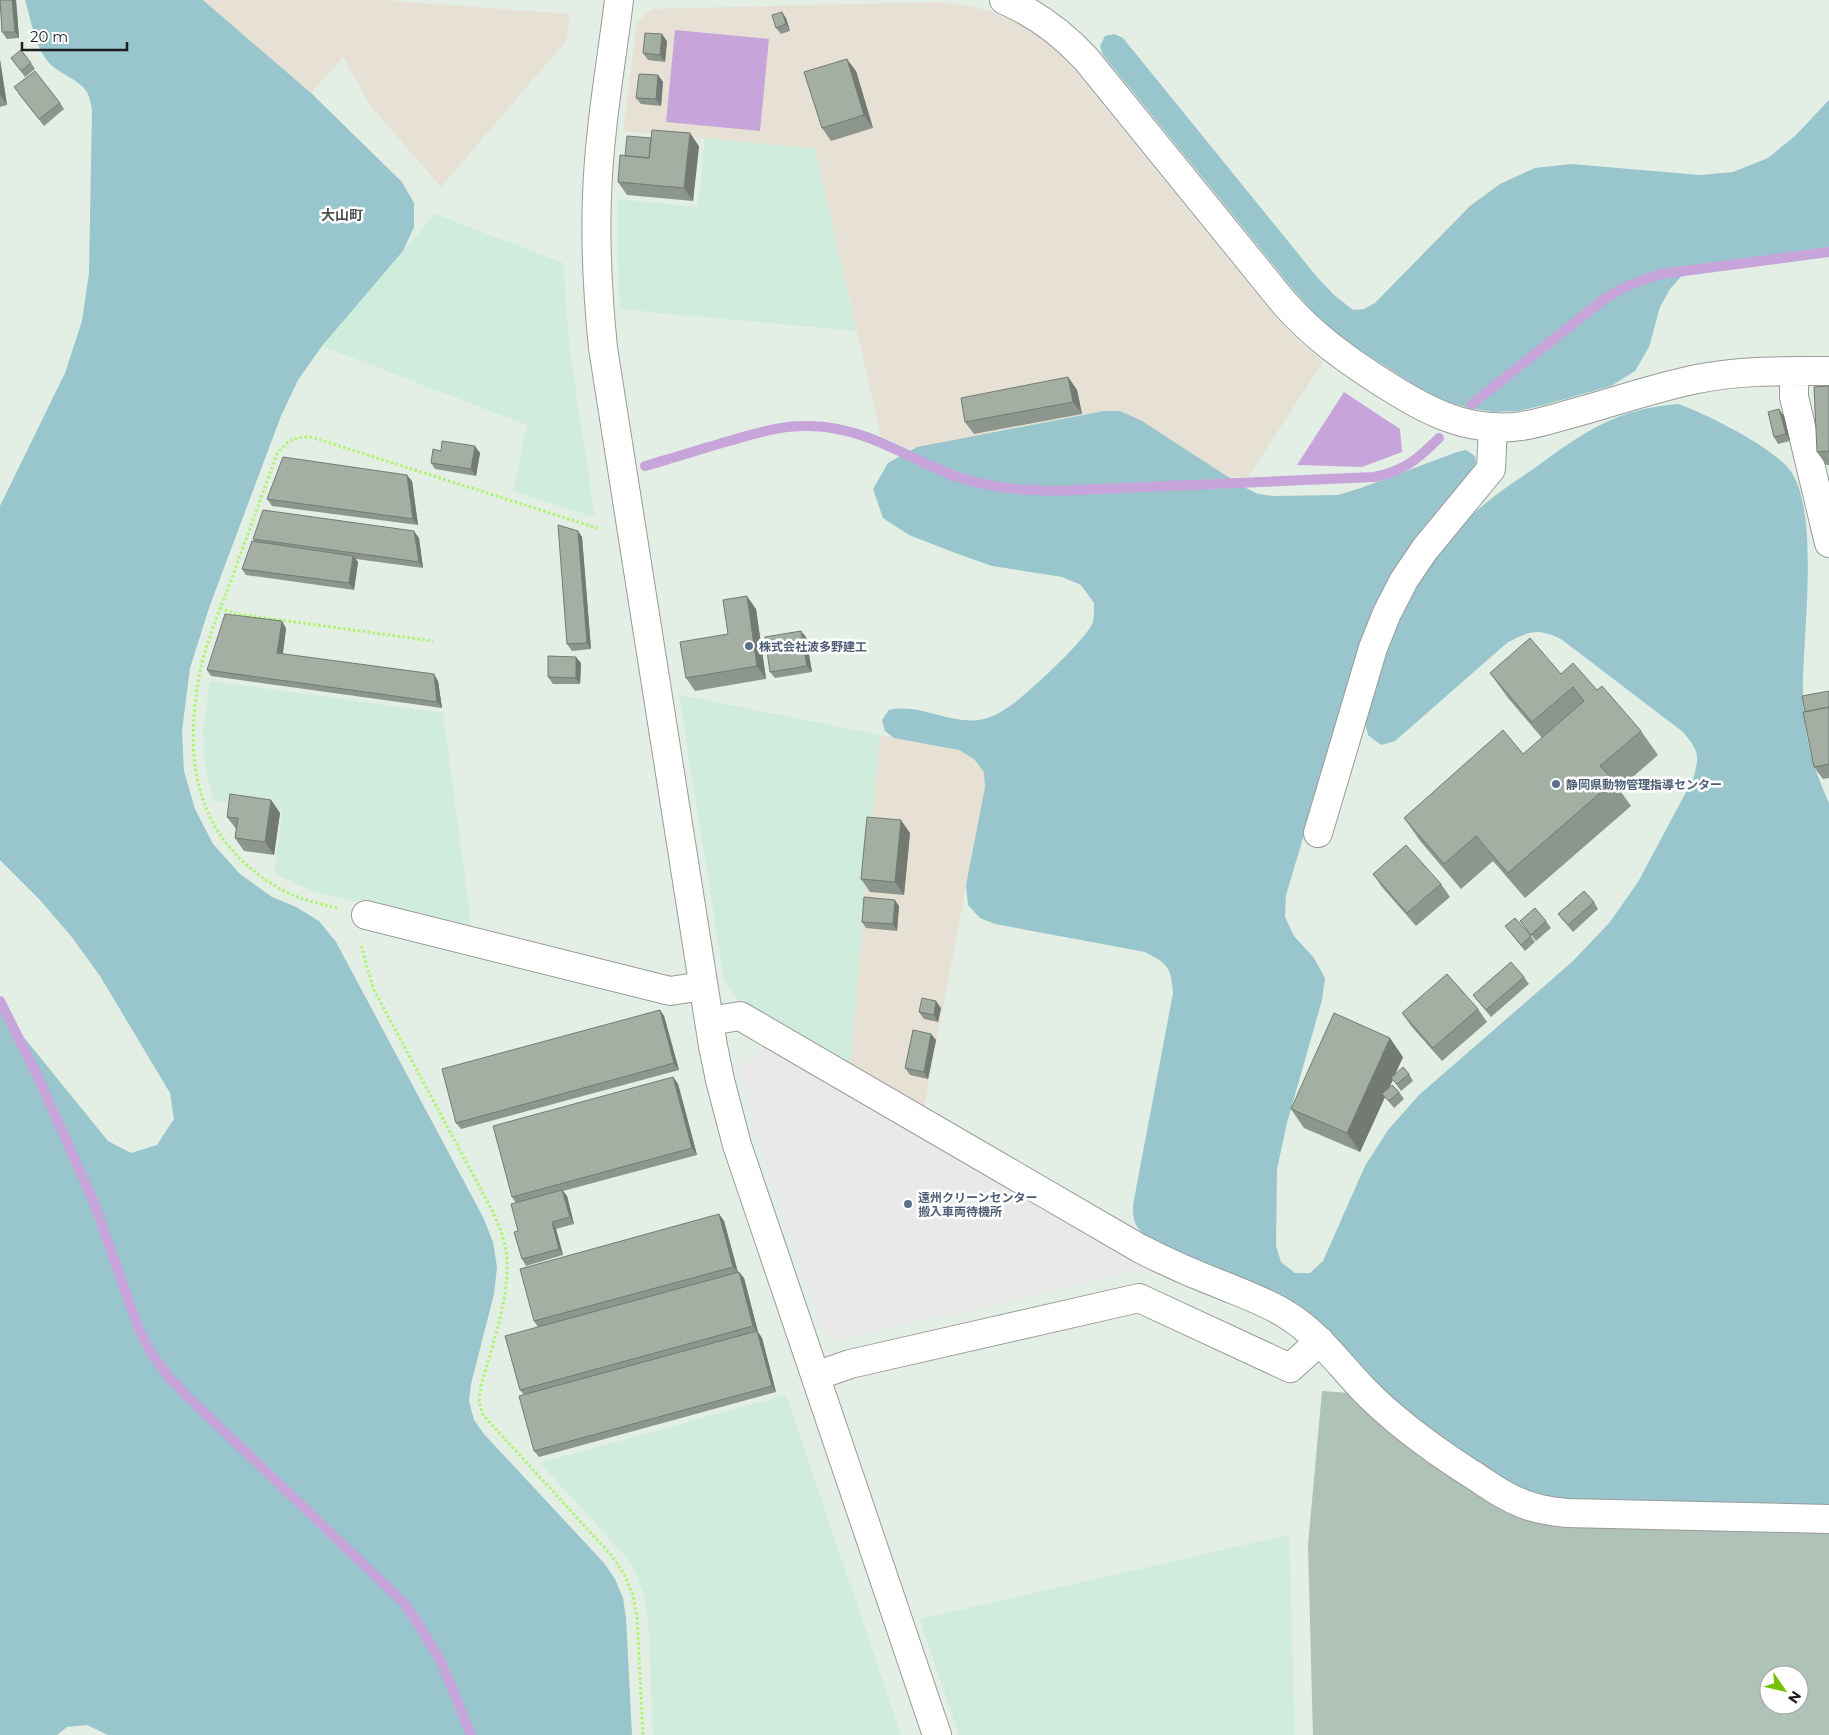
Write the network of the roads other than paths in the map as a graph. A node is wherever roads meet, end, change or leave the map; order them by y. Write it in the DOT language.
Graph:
graph roads {
  1 [pos="619,0"];
  2 [pos="1004,0"];
  3 [pos="1040,8"];
  4 [pos="1829,370"];
  5 [pos="1794,371"];
  6 [pos="1493,427"];
  7 [pos="1829,543"];
  8 [pos="1318,833"];
  9 [pos="366,915"];
  10 [pos="703,986"];
  11 [pos="709,1021"];
  12 [pos="1320,1341"];
  13 [pos="816,1376"];
  14 [pos="1829,1519"];
  15 [pos="937,1735"];
  1 -- 10 [label="street"];
  2 -- 3 [label="street"];
  3 -- 6 [label="street"];
  4 -- 5 [label="street"];
  5 -- 6 [label="street"];
  5 -- 7 [label="street"];
  6 -- 8 [label="street"];
  9 -- 10 [label="street"];
  10 -- 11 [label="street"];
  11 -- 12 [label="street"];
  11 -- 13 [label="street"];
  12 -- 13 [label="street"];
  12 -- 14 [label="street"];
  13 -- 15 [label="street"];
}
